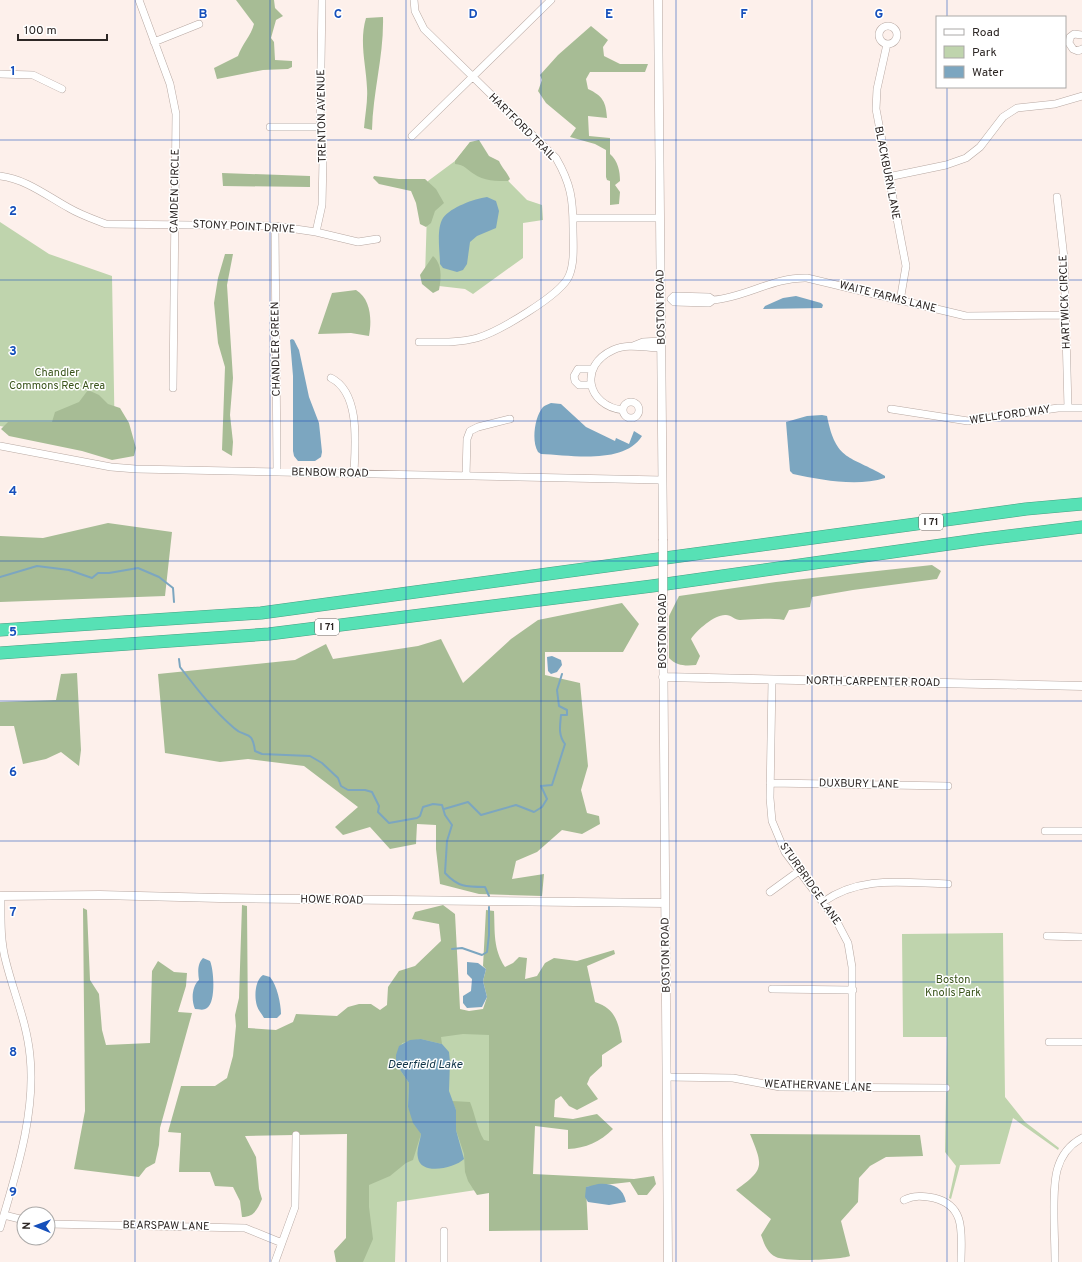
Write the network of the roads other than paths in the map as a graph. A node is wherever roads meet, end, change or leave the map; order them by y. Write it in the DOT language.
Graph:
graph roads {
  1 [pos="139,0"];
  2 [pos="322,0"];
  3 [pos="414,0"];
  4 [pos="551,0"];
  5 [pos="658,0"];
  6 [pos="199,24"];
  7 [pos="1082,35"];
  8 [pos="154,42"];
  9 [pos="886,44"];
  10 [pos="1082,49"];
  11 [pos="0,74"];
  12 [pos="473,78"];
  13 [pos="62,89"];
  14 [pos="1082,96"];
  15 [pos="270,127"];
  16 [pos="320,127"];
  17 [pos="412,136"];
  18 [pos="0,176"];
  19 [pos="888,177"];
  20 [pos="1057,197"];
  21 [pos="573,218"];
  22 [pos="660,218"];
  23 [pos="175,224"];
  24 [pos="275,226"];
  25 [pos="316,232"];
  26 [pos="377,239"];
  27 [pos="660,299"];
  28 [pos="900,301"];
  29 [pos="1066,316"];
  30 [pos="420,342"];
  31 [pos="661,344"];
  32 [pos="592,369"];
  33 [pos="331,378"];
  34 [pos="590,385"];
  35 [pos="173,388"];
  36 [pos="890,408"];
  37 [pos="1068,408"];
  38 [pos="1082,408"];
  39 [pos="623,410"];
  40 [pos="510,419"];
  41 [pos="0,446"];
  42 [pos="277,471"];
  43 [pos="354,473"];
  44 [pos="466,476"];
  45 [pos="662,480"];
  46 [pos="1082,504"];
  47 [pos="1082,527"];
  48 [pos="0,630"];
  49 [pos="0,653"];
  50 [pos="663,677"];
  51 [pos="772,680"];
  52 [pos="1082,686"];
  53 [pos="770,783"];
  54 [pos="948,786"];
  55 [pos="1045,831"];
  56 [pos="1082,831"];
  57 [pos="799,871"];
  58 [pos="948,884"];
  59 [pos="770,892"];
  60 [pos="0,896"];
  61 [pos="823,902"];
  62 [pos="665,903"];
  63 [pos="1047,936"];
  64 [pos="1082,937"];
  65 [pos="772,989"];
  66 [pos="853,990"];
  67 [pos="1049,1042"];
  68 [pos="1082,1042"];
  69 [pos="666,1077"];
  70 [pos="852,1087"];
  71 [pos="946,1088"];
  72 [pos="296,1135"];
  73 [pos="1082,1138"];
  74 [pos="904,1200"];
  75 [pos="4,1215"];
  76 [pos="16,1218"];
  77 [pos="56,1224"];
  78 [pos="0,1228"];
  79 [pos="444,1231"];
  80 [pos="282,1243"];
  81 [pos="275,1262"];
  82 [pos="444,1262"];
  83 [pos="668,1262"];
  84 [pos="961,1262"];
  85 [pos="1055,1262"];
  1 -- 8 [label="street, CAMDEN CIRCLE"];
  2 -- 16 [label="street, TRENTON AVENUE"];
  3 -- 12 [label="street, HARTFORD TRAIL"];
  4 -- 12 [label="street"];
  5 -- 22 [label="street, BOSTON ROAD"];
  6 -- 8 [label="street"];
  7 -- 10 [label="street"];
  8 -- 23 [label="street, CAMDEN CIRCLE"];
  9 -- 19 [label="street, BLACKBURN LANE"];
  11 -- 13 [label="street"];
  12 -- 17 [label="street"];
  12 -- 21 [label="street, HARTFORD TRAIL"];
  14 -- 19 [label="street"];
  15 -- 16 [label="street"];
  16 -- 25 [label="street, TRENTON AVENUE"];
  18 -- 23 [label="street, STONY POINT DRIVE"];
  19 -- 28 [label="street, BLACKBURN LANE"];
  20 -- 29 [label="street, HARTWICK CIRCLE"];
  21 -- 22 [label="street"];
  21 -- 30 [label="street, HARTFORD TRAIL"];
  22 -- 27 [label="street, BOSTON ROAD"];
  23 -- 24 [label="street, STONY POINT DRIVE"];
  23 -- 35 [label="street, CAMDEN CIRCLE"];
  24 -- 25 [label="street, STONY POINT DRIVE"];
  24 -- 42 [label="street, CHANDLER GREEN"];
  25 -- 26 [label="street, STONY POINT DRIVE"];
  27 -- 28 [label="street, WAITE FARMS LANE"];
  27 -- 31 [label="street, BOSTON ROAD"];
  28 -- 29 [label="street, WAITE FARMS LANE"];
  29 -- 37 [label="street, HARTWICK CIRCLE"];
  31 -- 32 [label="street"];
  31 -- 45 [label="street, BOSTON ROAD"];
  32 -- 34 [label="street"];
  32 -- 34 [label="street"];
  33 -- 43 [label="street"];
  34 -- 39 [label="street"];
  36 -- 37 [label="street, WELLFORD WAY"];
  37 -- 38 [label="street, WELLFORD WAY"];
  40 -- 44 [label="street"];
  41 -- 42 [label="street, BENBOW ROAD"];
  42 -- 43 [label="street, BENBOW ROAD"];
  43 -- 44 [label="street, BENBOW ROAD"];
  44 -- 45 [label="street, BENBOW ROAD"];
  45 -- 50 [label="street, BOSTON ROAD, bridge"];
  46 -- 48 [label="highway, I 71"];
  47 -- 49 [label="highway, I 71"];
  50 -- 51 [label="street, NORTH CARPENTER ROAD"];
  50 -- 62 [label="street, BOSTON ROAD"];
  51 -- 52 [label="street, NORTH CARPENTER ROAD"];
  51 -- 53 [label="street, STURBRIDGE LANE"];
  53 -- 54 [label="street, DUXBURY LANE"];
  53 -- 57 [label="street, STURBRIDGE LANE"];
  55 -- 56 [label="street"];
  57 -- 59 [label="street"];
  57 -- 61 [label="street, STURBRIDGE LANE"];
  58 -- 61 [label="street"];
  60 -- 62 [label="street, HOWE ROAD"];
  60 -- 75 [label="street"];
  61 -- 66 [label="street, STURBRIDGE LANE"];
  62 -- 69 [label="street, BOSTON ROAD"];
  63 -- 64 [label="street"];
  65 -- 66 [label="street"];
  66 -- 70 [label="street, STURBRIDGE LANE"];
  67 -- 68 [label="street"];
  69 -- 70 [label="street, WEATHERVANE LANE"];
  69 -- 83 [label="street, BOSTON ROAD"];
  70 -- 71 [label="street, WEATHERVANE LANE"];
  72 -- 80 [label="street"];
  73 -- 85 [label="street"];
  74 -- 84 [label="street"];
  75 -- 76 [label="street"];
  75 -- 78 [label="street"];
  77 -- 80 [label="street, BEARSPAW LANE"];
  79 -- 82 [label="street"];
  80 -- 81 [label="street"];
}
